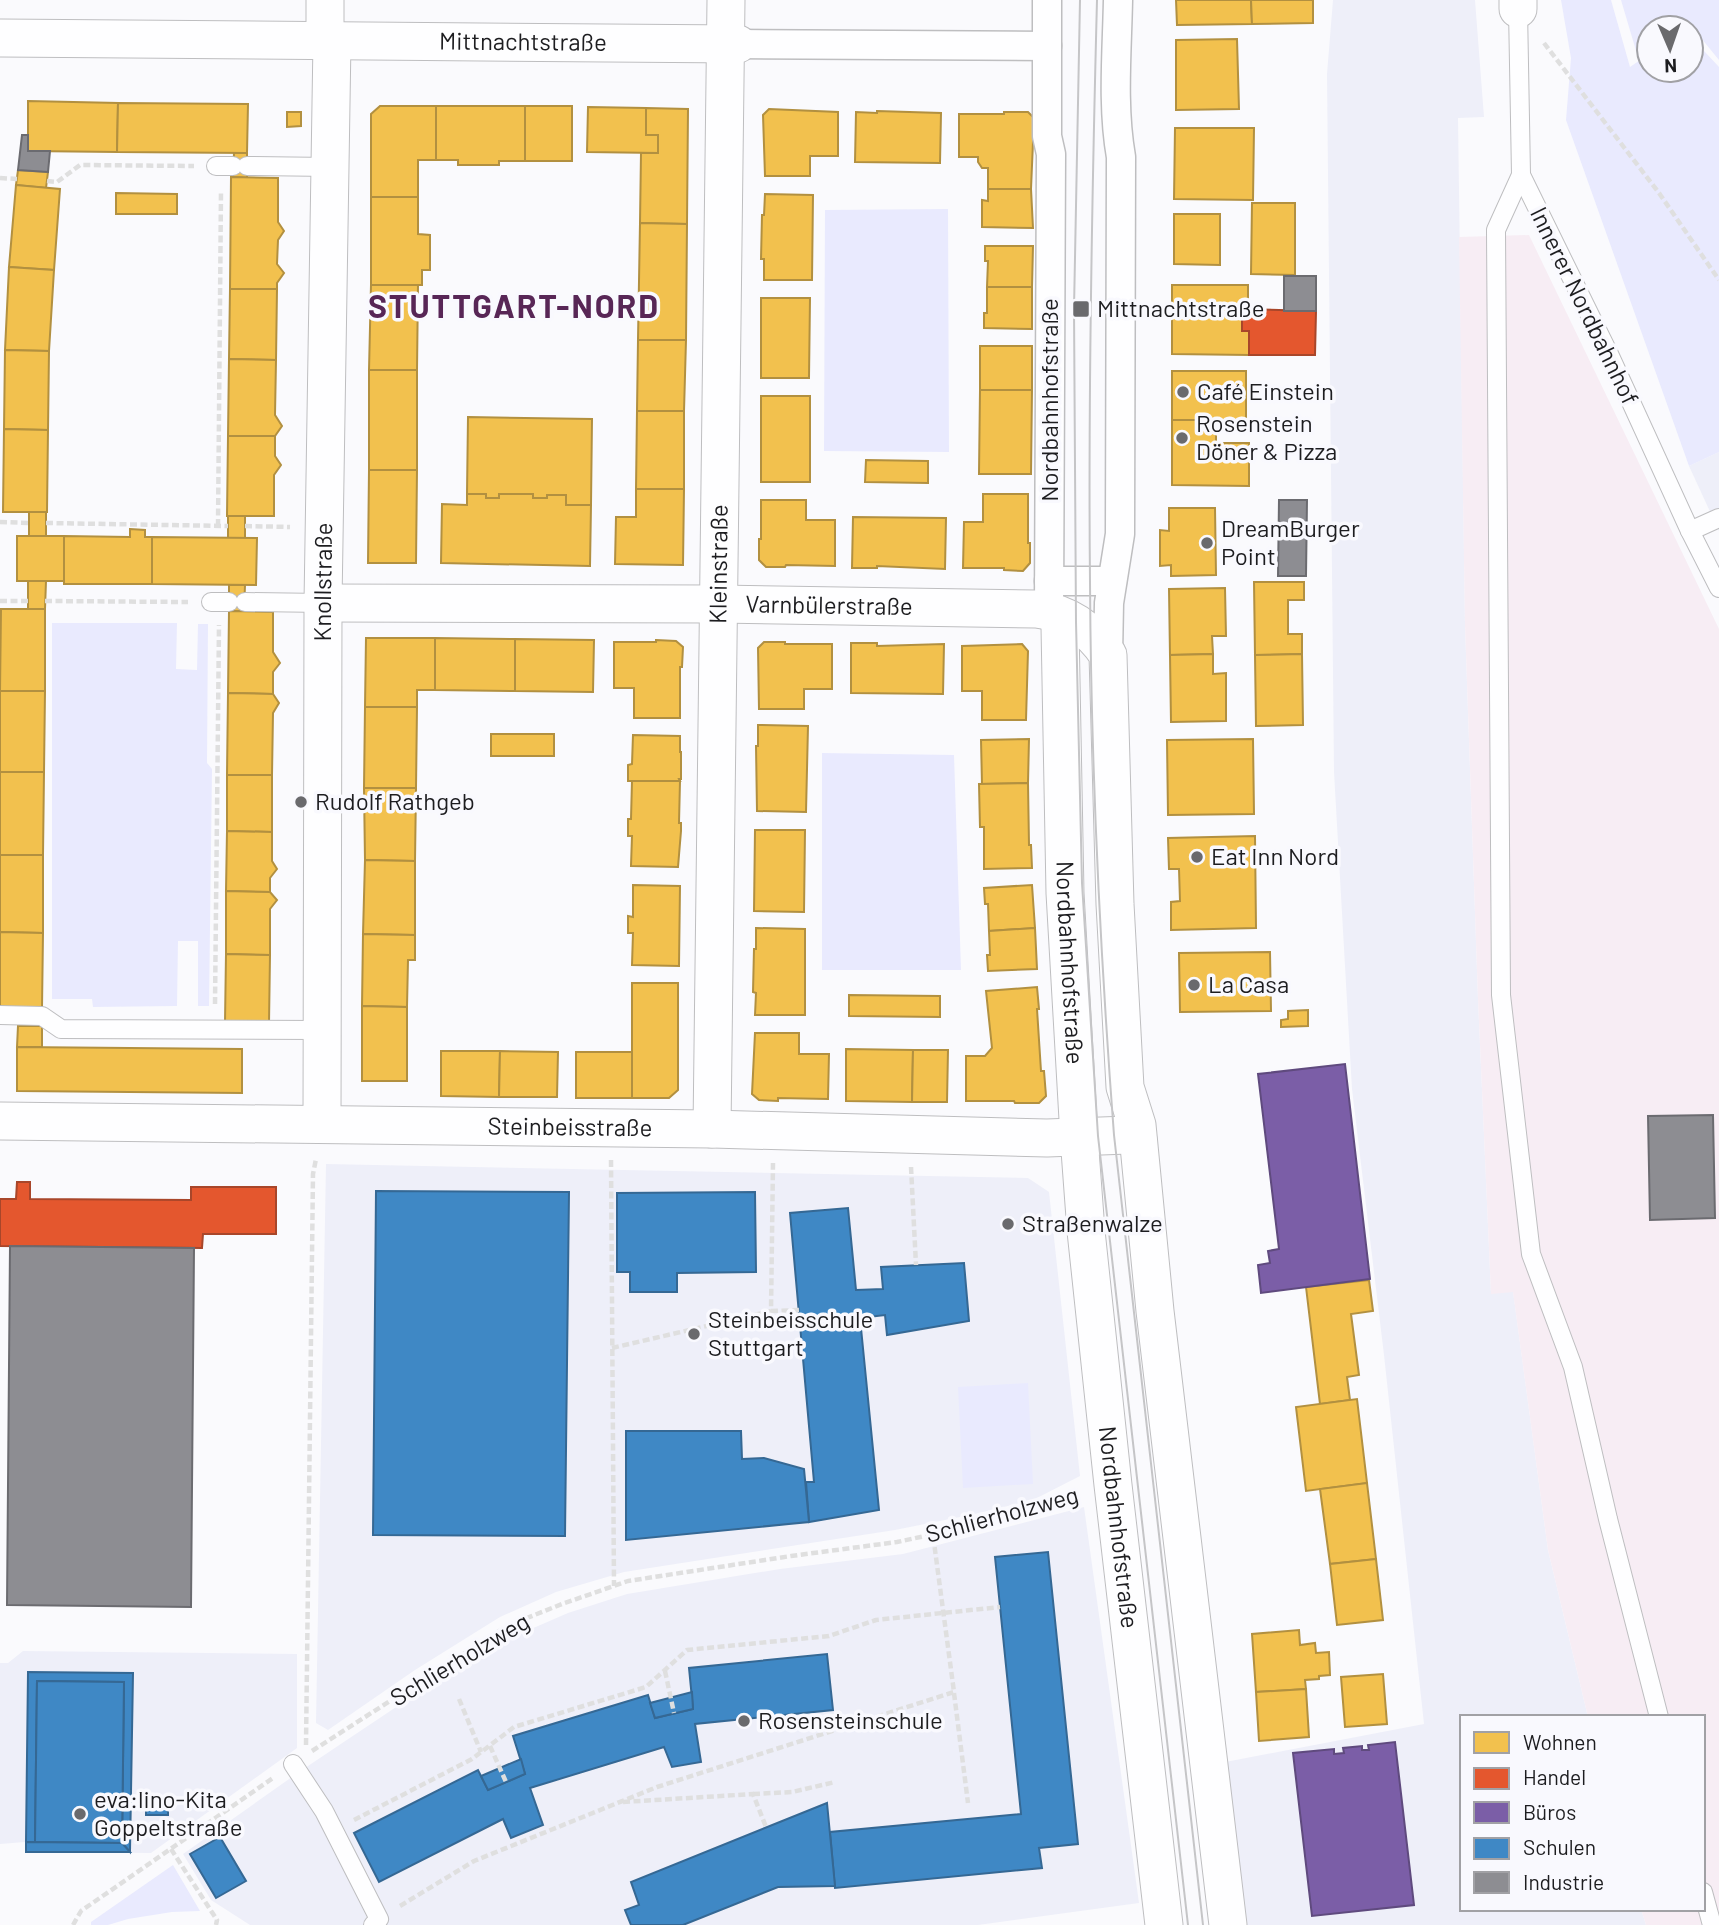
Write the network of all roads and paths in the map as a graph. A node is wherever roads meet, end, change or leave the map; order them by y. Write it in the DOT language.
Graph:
graph roads {
  1 [pos="325,0"];
  2 [pos="726,0"];
  3 [pos="1047,0"];
  4 [pos="1118,0"];
  5 [pos="1518,4"];
  6 [pos="0,38"];
  7 [pos="328,41"];
  8 [pos="732,44"];
  9 [pos="1047,46"];
  10 [pos="230,166"];
  11 [pos="330,167"];
  12 [pos="1521,175"];
  13 [pos="0,178"];
  14 [pos="17,179"];
  15 [pos="47,181"];
  16 [pos="1719,279"];
  17 [pos="1719,519"];
  18 [pos="0,522"];
  19 [pos="29,523"];
  20 [pos="46,523"];
  21 [pos="218,526"];
  22 [pos="228,526"];
  23 [pos="245,526"];
  24 [pos="324,527"];
  25 [pos="1690,531"];
  26 [pos="1112,581"];
  27 [pos="1719,588"];
  28 [pos="1049,596"];
  29 [pos="0,601"];
  30 [pos="28,601"];
  31 [pos="46,601"];
  32 [pos="226,602"];
  33 [pos="323,603"];
  34 [pos="718,604"];
  35 [pos="1108,655"];
  36 [pos="0,1016"];
  37 [pos="215,1030"];
  38 [pos="321,1030"];
  39 [pos="0,1121"];
  40 [pos="321,1124"];
  41 [pos="610,1128"];
  42 [pos="712,1129"];
  43 [pos="773,1131"];
  44 [pos="1079,1137"];
  45 [pos="1138,1140"];
  46 [pos="913,1197"];
  47 [pos="916,1265"];
  48 [pos="799,1310"];
  49 [pos="771,1311"];
  50 [pos="612,1348"];
  51 [pos="1113,1485"];
  52 [pos="933,1535"];
  53 [pos="614,1586"];
  54 [pos="1000,1607"];
  55 [pos="943,1612"];
  56 [pos="664,1671"];
  57 [pos="954,1692"];
  58 [pos="459,1699"];
  59 [pos="674,1713"];
  60 [pos="1658,1715"];
  61 [pos="490,1746"];
  62 [pos="481,1752"];
  63 [pos="300,1760"];
  64 [pos="506,1782"];
  65 [pos="835,1782"];
  66 [pos="753,1794"];
  67 [pos="619,1802"];
  68 [pos="968,1803"];
  69 [pos="766,1828"];
  70 [pos="334,1830"];
  71 [pos="171,1849"];
  72 [pos="1705,1899"];
  73 [pos="376,1922"];
  74 [pos="73,1925"];
  75 [pos="216,1925"];
  76 [pos="1164,1925"];
  77 [pos="1228,1925"];
  78 [pos="1712,1925"];
  1 -- 7 [label="street, Knollstraße"];
  2 -- 8 [label="street, Kleinstraße"];
  3 -- 9 [label="street, Nordbahnhofstraße"];
  4 -- 26 [label="street, Nordbahnhofstraße"];
  5 -- 12 [label="lane, Innerer Nordbahnhof"];
  5 -- 16 [label="path"];
  6 -- 7 [label="street, Mittnachtstraße"];
  7 -- 8 [label="street, Mittnachtstraße"];
  7 -- 11 [label="street, Knollstraße"];
  8 -- 9 [label="street, Mittnachtstraße"];
  8 -- 34 [label="street, Kleinstraße"];
  9 -- 28 [label="street, Nordbahnhofstraße"];
  10 -- 11 [label="lane"];
  10 -- 15 [label="path"];
  10 -- 21 [label="path"];
  11 -- 24 [label="street, Knollstraße"];
  12 -- 25 [label="lane, Innerer Nordbahnhof"];
  12 -- 60 [label="lane"];
  13 -- 14 [label="path"];
  17 -- 25 [label="lane"];
  18 -- 19 [label="path"];
  20 -- 21 [label="path"];
  21 -- 22 [label="path"];
  23 -- 24 [label="path"];
  24 -- 33 [label="street, Knollstraße"];
  25 -- 27 [label="lane, Innerer Nordbahnhof"];
  26 -- 28 [label="street"];
  26 -- 35 [label="street, Nordbahnhofstraße"];
  28 -- 34 [label="street, Varnbülerstraße"];
  28 -- 35 [label="street, Varnbülerstraße"];
  28 -- 44 [label="street, Nordbahnhofstraße"];
  29 -- 30 [label="path"];
  31 -- 32 [label="path"];
  32 -- 33 [label="lane"];
  32 -- 37 [label="path"];
  33 -- 34 [label="street, Varnbülerstraße"];
  33 -- 38 [label="street, Knollstraße"];
  34 -- 42 [label="street, Kleinstraße"];
  35 -- 45 [label="street, Nordbahnhofstraße"];
  36 -- 37 [label="lane"];
  37 -- 38 [label="lane"];
  38 -- 40 [label="street, Knollstraße"];
  39 -- 40 [label="street, Steinbeisstraße"];
  40 -- 41 [label="street, Steinbeisstraße"];
  40 -- 63 [label="path"];
  41 -- 42 [label="street, Steinbeisstraße"];
  41 -- 50 [label="path"];
  42 -- 43 [label="street, Steinbeisstraße"];
  43 -- 44 [label="street, Steinbeisstraße"];
  43 -- 49 [label="path"];
  44 -- 45 [label="street, Steinbeisstraße"];
  44 -- 51 [label="street, Nordbahnhofstraße"];
  45 -- 77 [label="street, Nordbahnhofstraße"];
  46 -- 47 [label="path"];
  48 -- 49 [label="path"];
  49 -- 50 [label="path"];
  50 -- 53 [label="path"];
  51 -- 52 [label="path, Schlierholzweg"];
  51 -- 76 [label="street, Nordbahnhofstraße"];
  52 -- 53 [label="path, Schlierholzweg"];
  52 -- 55 [label="path"];
  53 -- 63 [label="path, Schlierholzweg"];
  54 -- 55 [label="path"];
  55 -- 56 [label="path"];
  55 -- 57 [label="path"];
  56 -- 59 [label="path"];
  56 -- 61 [label="path"];
  57 -- 67 [label="path"];
  57 -- 68 [label="path"];
  58 -- 62 [label="path"];
  61 -- 62 [label="path"];
  61 -- 64 [label="path"];
  62 -- 70 [label="path"];
  63 -- 70 [label="lane"];
  63 -- 71 [label="path, Schlierholzweg"];
  65 -- 66 [label="path"];
  66 -- 67 [label="path"];
  66 -- 69 [label="path"];
  67 -- 73 [label="path"];
  70 -- 73 [label="lane"];
  71 -- 74 [label="path, Schlierholzweg"];
  71 -- 75 [label="path"];
  72 -- 78 [label="lane"];
}
